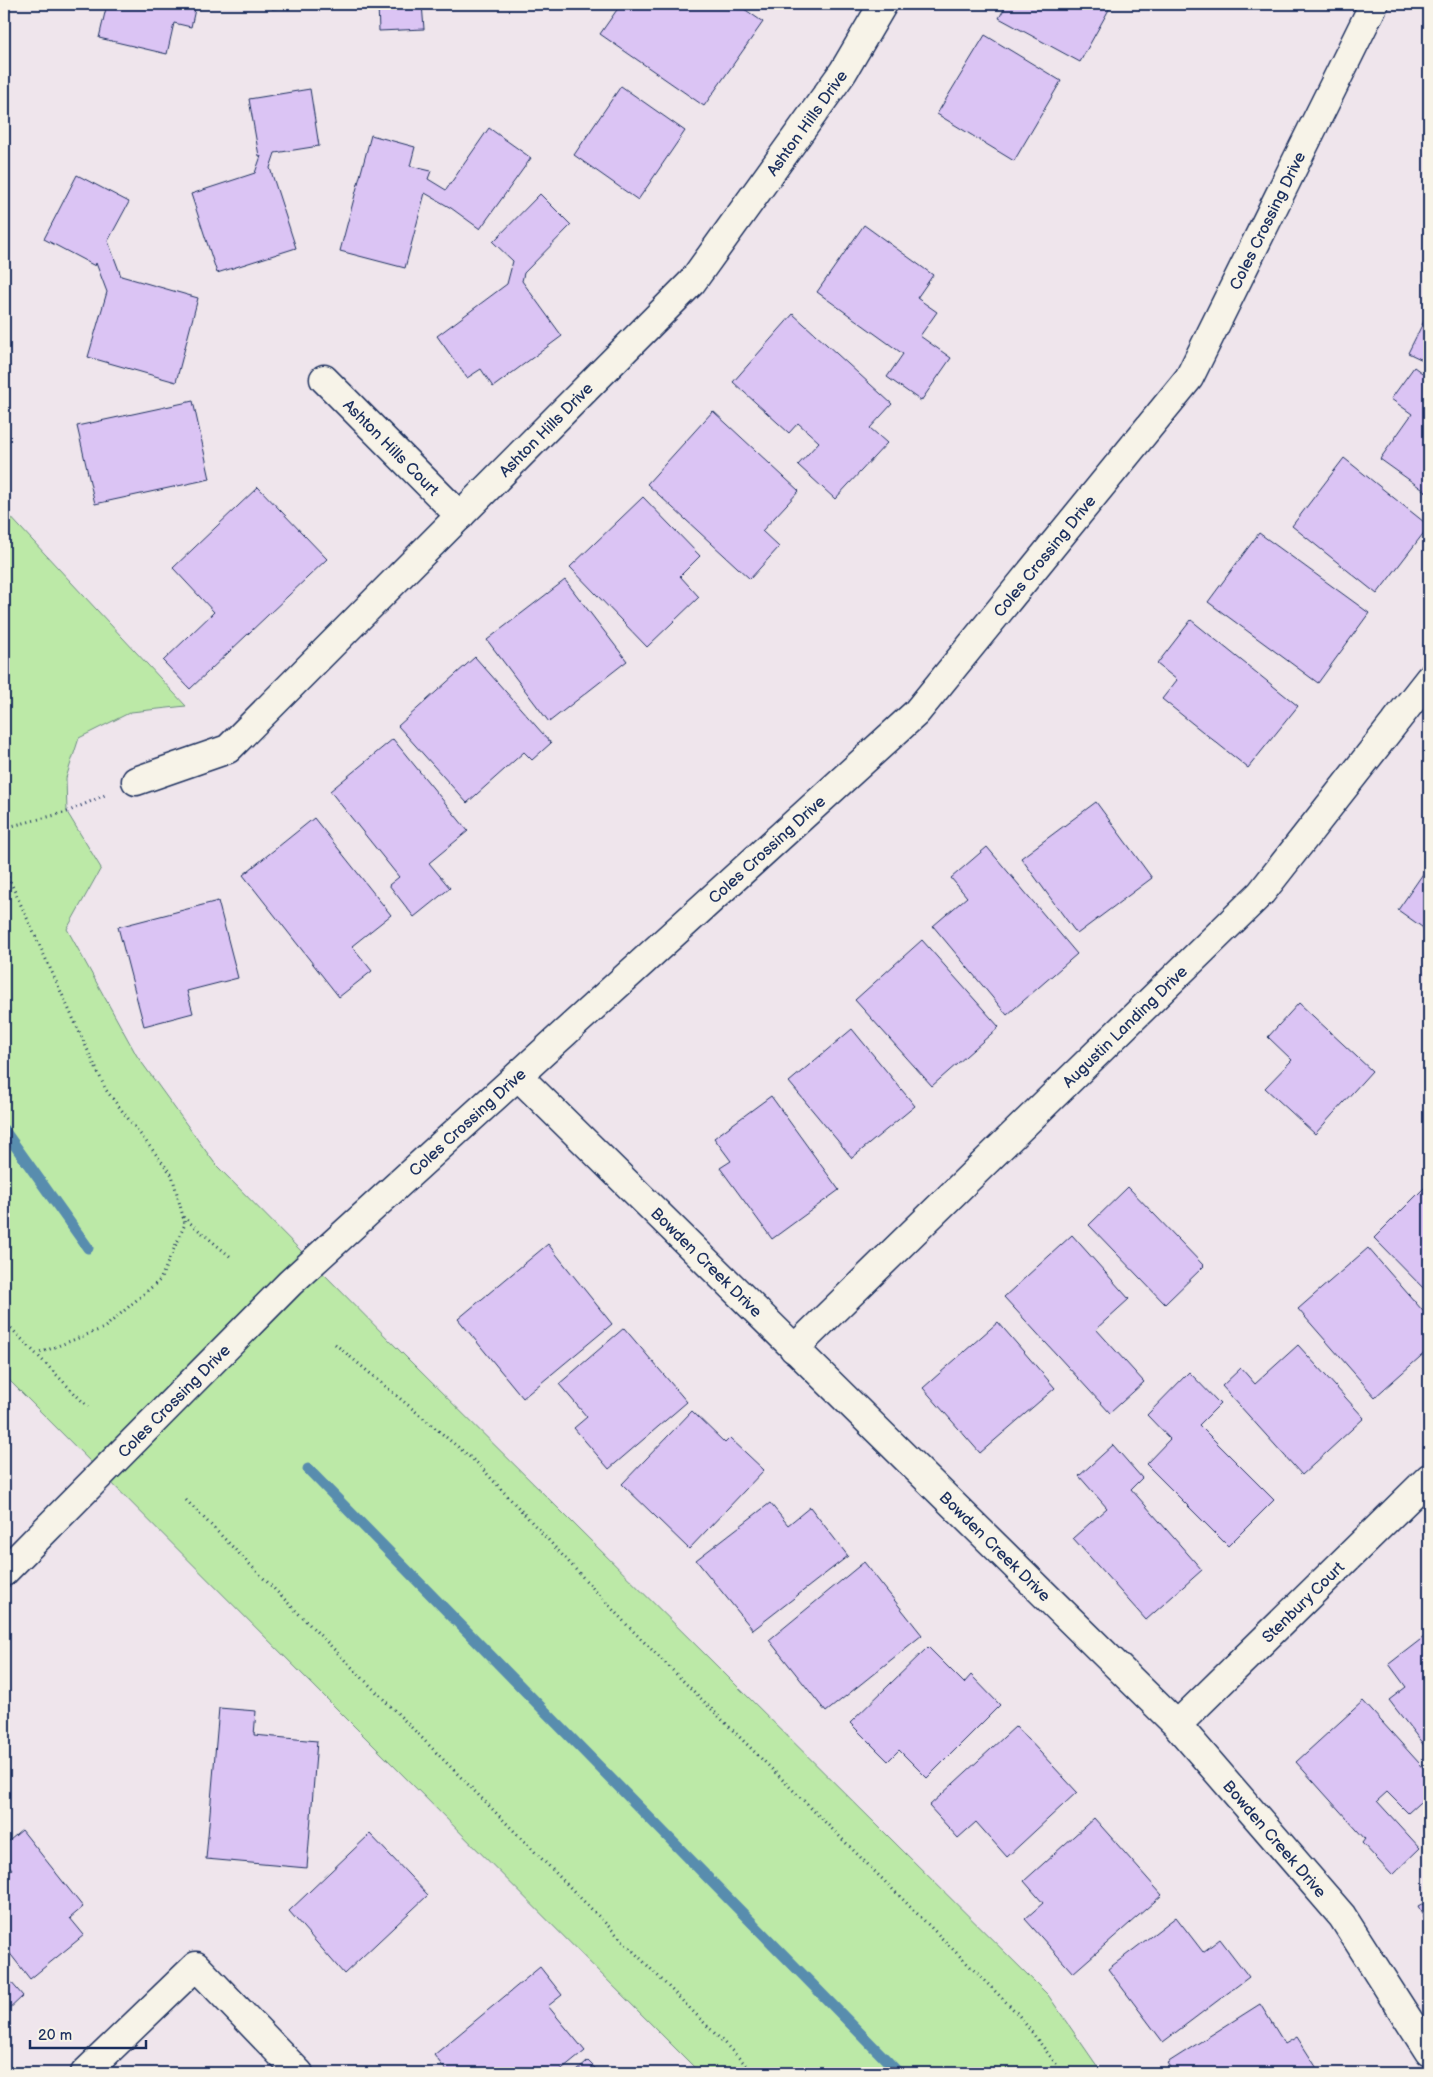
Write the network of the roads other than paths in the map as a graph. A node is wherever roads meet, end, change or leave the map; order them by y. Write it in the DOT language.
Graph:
graph roads {
  1 [pos="883,4"];
  2 [pos="1374,4"];
  3 [pos="324,378"];
  4 [pos="460,516"];
  5 [pos="1429,679"];
  6 [pos="136,781"];
  7 [pos="518,1076"];
  8 [pos="794,1349"];
  9 [pos="1429,1478"];
  10 [pos="4,1572"];
  11 [pos="1177,1724"];
  12 [pos="1429,2052"];
  13 [pos="84,2073"];
  14 [pos="299,2073"];
  1 -- 4 [label="street, Ashton Hills Drive"];
  2 -- 7 [label="street, Coles Crossing Drive"];
  3 -- 4 [label="street, Ashton Hills Court"];
  4 -- 6 [label="street, Ashton Hills Drive"];
  5 -- 8 [label="street, Augustin Landing Drive"];
  7 -- 8 [label="street, Bowden Creek Drive"];
  7 -- 10 [label="street, Coles Crossing Drive"];
  8 -- 11 [label="street, Bowden Creek Drive"];
  9 -- 11 [label="street, Stenbury Court"];
  11 -- 12 [label="street, Bowden Creek Drive"];
  13 -- 14 [label="street"];
}
